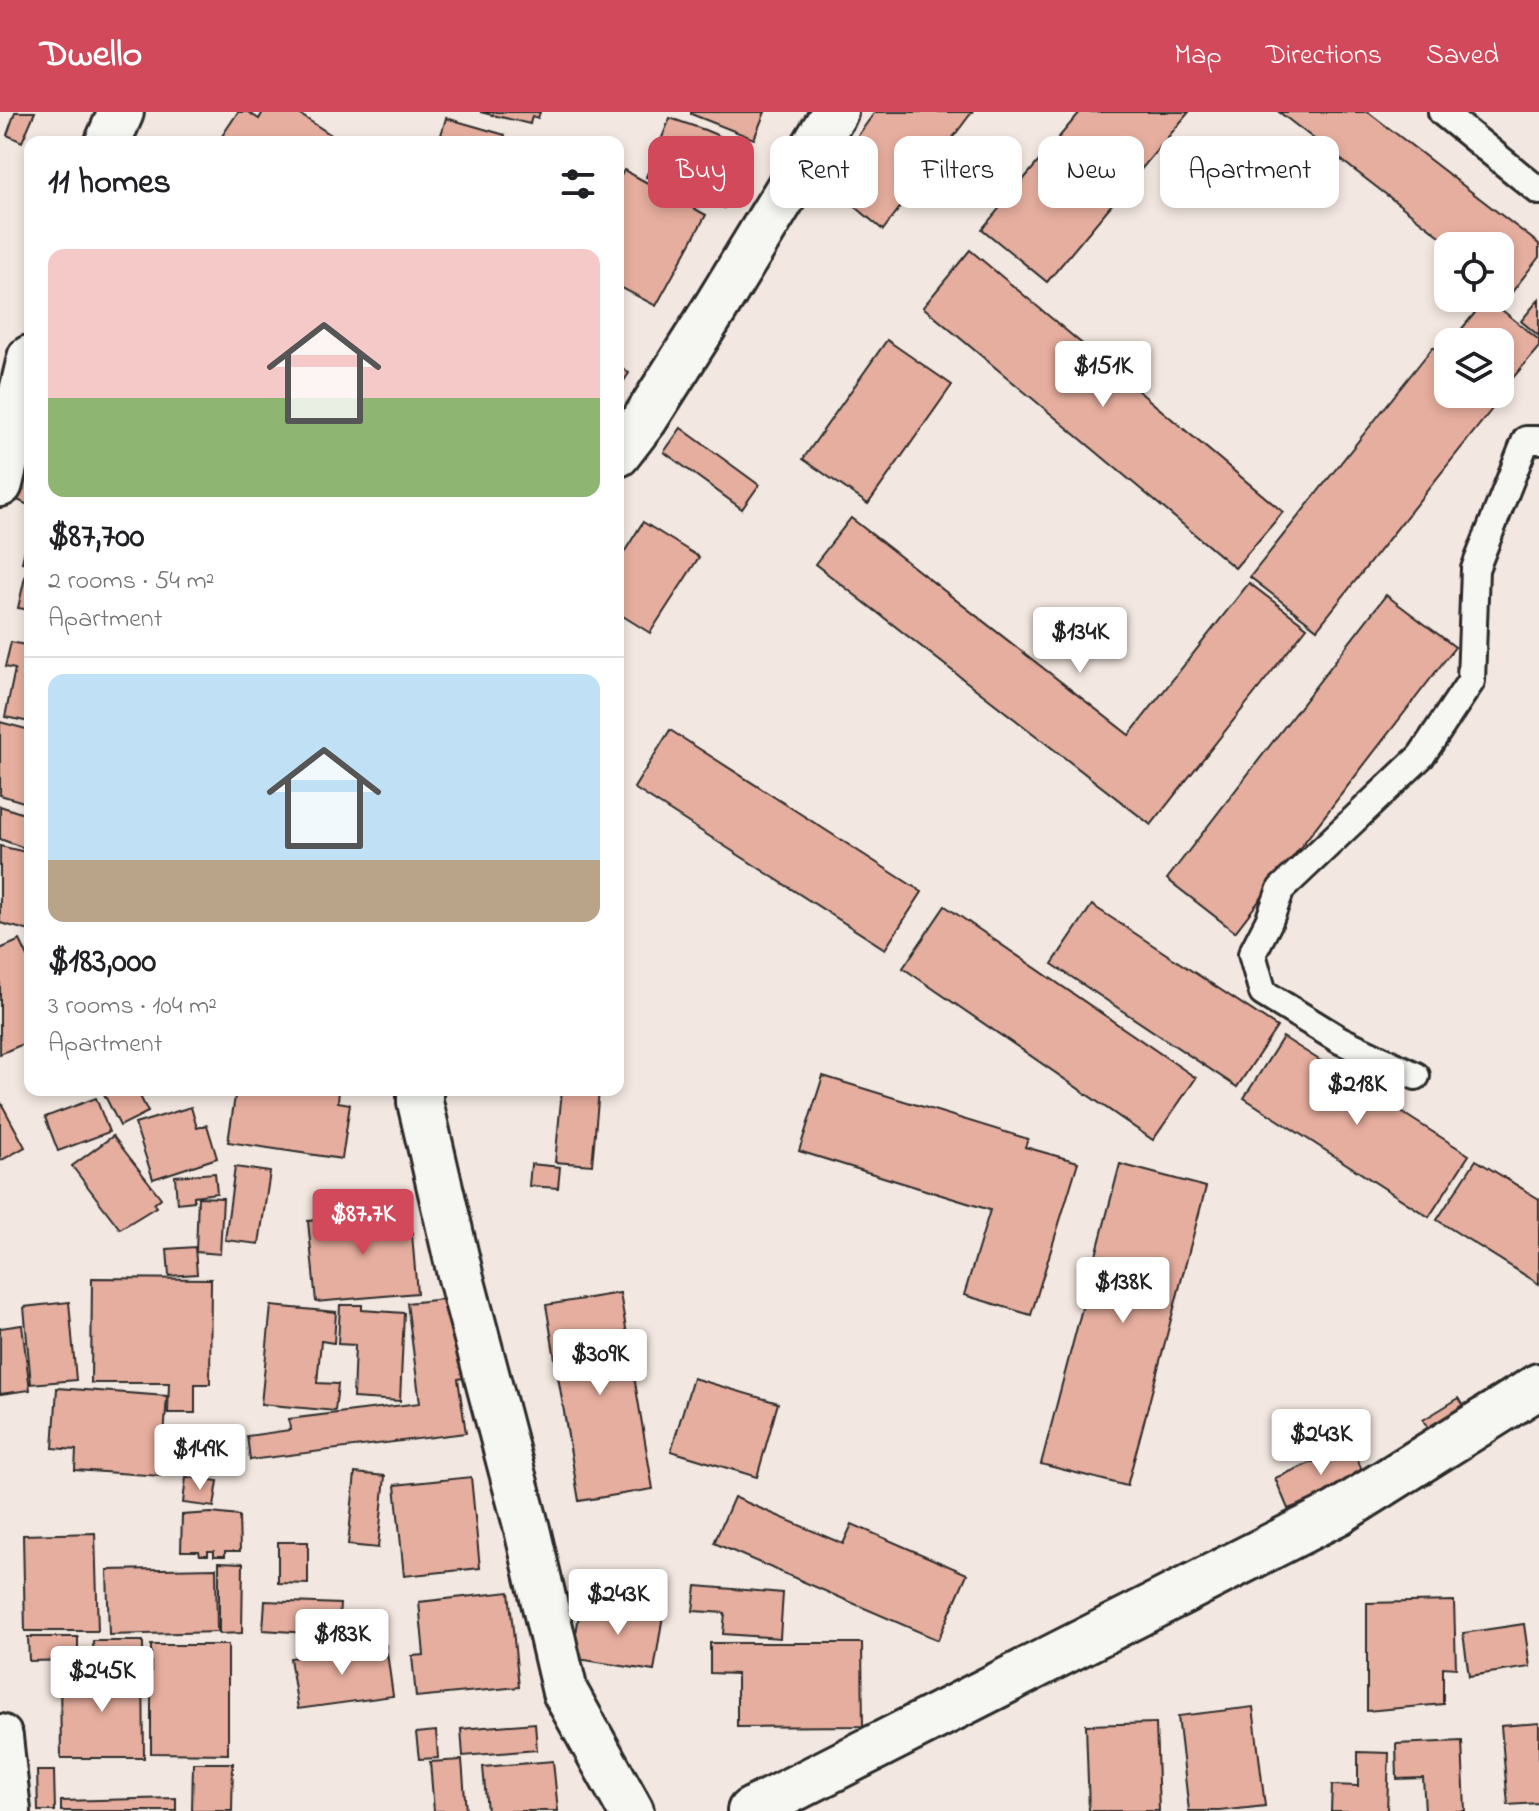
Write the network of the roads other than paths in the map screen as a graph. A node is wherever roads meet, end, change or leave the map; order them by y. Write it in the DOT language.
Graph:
graph roads {
  1 [pos="121,112"];
  2 [pos="835,112"];
  3 [pos="1442,112"];
  4 [pos="111,136"];
  5 [pos="1539,191"];
  6 [pos="24,383"];
  7 [pos="1539,440"];
  8 [pos="624,446"];
  9 [pos="0,484"];
  10 [pos="1416,1076"];
  11 [pos="420,1096"];
  12 [pos="1539,1386"];
  13 [pos="0,1737"];
  14 [pos="8,1811"];
  15 [pos="631,1811"];
  16 [pos="750,1811"];
  1 -- 4 [label="street"];
  2 -- 8 [label="street"];
  3 -- 5 [label="lane"];
  6 -- 9 [label="street"];
  7 -- 10 [label="lane"];
  11 -- 15 [label="street"];
  12 -- 16 [label="street"];
  13 -- 14 [label="street"];
}
